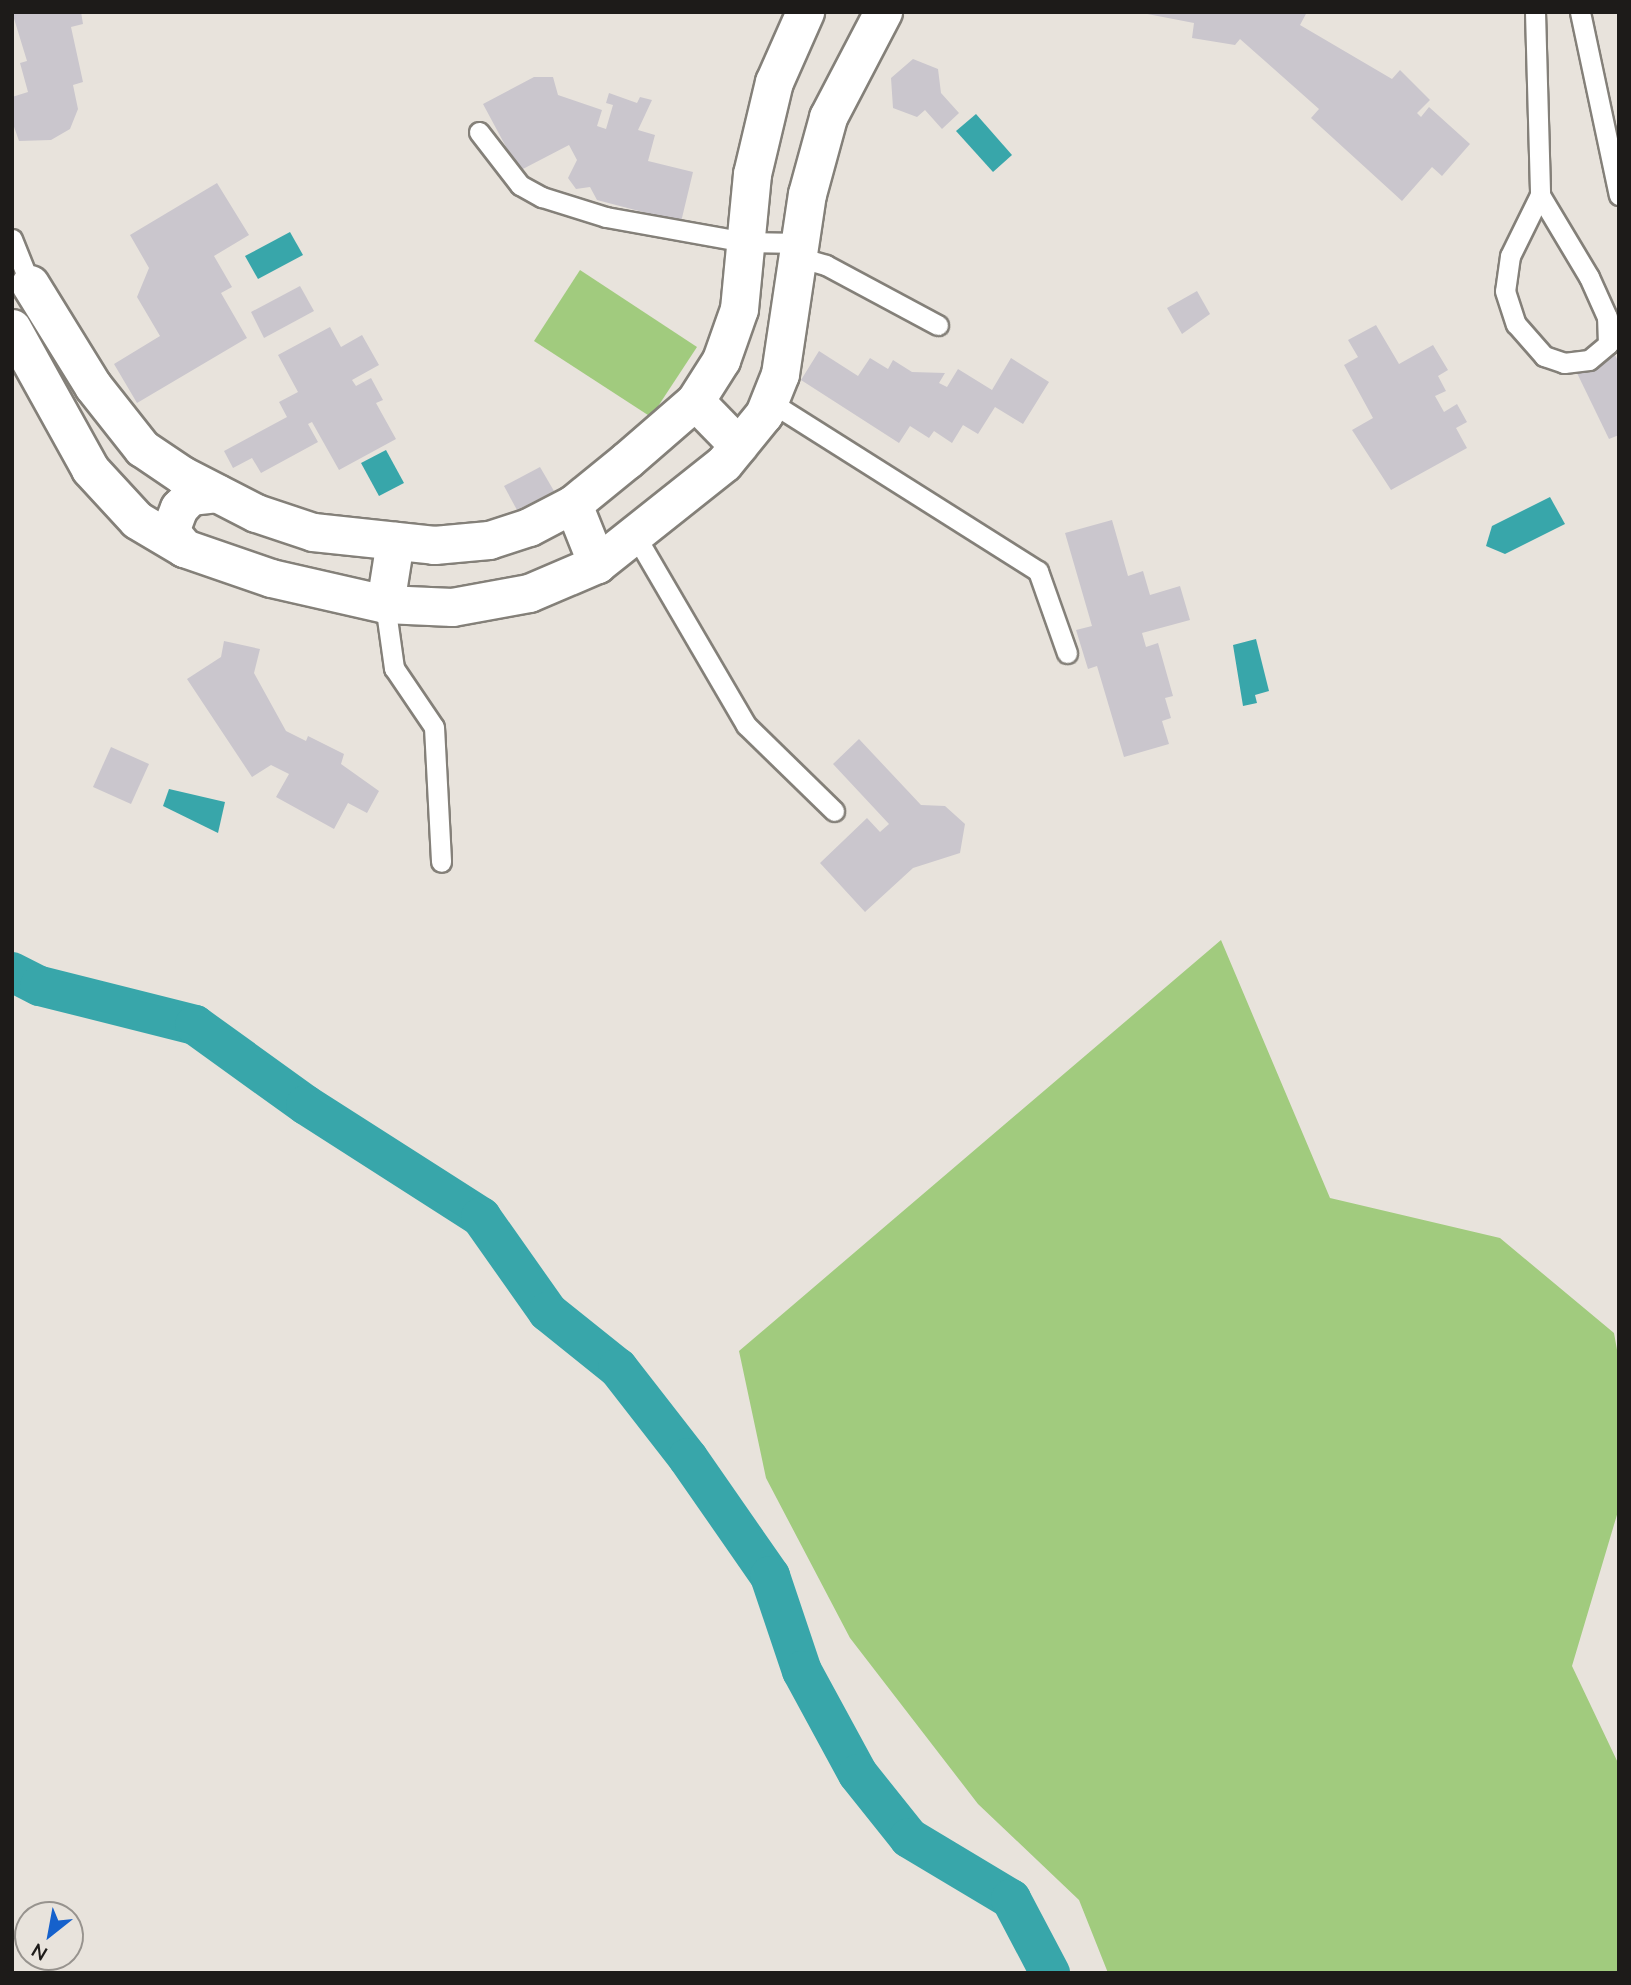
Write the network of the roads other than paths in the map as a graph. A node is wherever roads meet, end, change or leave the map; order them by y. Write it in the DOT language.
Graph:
graph roads {
  1 [pos="805,12"];
  2 [pos="883,12"];
  3 [pos="1535,12"];
  4 [pos="1580,12"];
  5 [pos="480,132"];
  6 [pos="1540,195"];
  7 [pos="1619,195"];
  8 [pos="12,239"];
  9 [pos="746,242"];
  10 [pos="799,250"];
  11 [pos="30,284"];
  12 [pos="54,323"];
  13 [pos="938,325"];
  14 [pos="18,346"];
  15 [pos="695,401"];
  16 [pos="769,401"];
  17 [pos="738,445"];
  18 [pos="217,493"];
  19 [pos="573,504"];
  20 [pos="635,535"];
  21 [pos="396,541"];
  22 [pos="184,548"];
  23 [pos="597,564"];
  24 [pos="385,604"];
  25 [pos="1067,653"];
  26 [pos="834,811"];
  27 [pos="441,862"];
  1 -- 9 [label="street"];
  2 -- 10 [label="street"];
  3 -- 6 [label="lane"];
  4 -- 7 [label="lane"];
  5 -- 9 [label="lane"];
  6 -- 6 [label="lane"];
  8 -- 11 [label="lane"];
  9 -- 10 [label="lane"];
  9 -- 15 [label="street"];
  10 -- 13 [label="lane"];
  10 -- 16 [label="street"];
  11 -- 12 [label="street"];
  12 -- 14 [label="street"];
  12 -- 18 [label="street"];
  14 -- 22 [label="street"];
  15 -- 17 [label="street"];
  15 -- 19 [label="street"];
  16 -- 17 [label="street"];
  16 -- 25 [label="lane"];
  17 -- 20 [label="street"];
  18 -- 21 [label="street"];
  18 -- 22 [label="street"];
  19 -- 21 [label="street"];
  19 -- 23 [label="street"];
  20 -- 23 [label="street"];
  20 -- 26 [label="lane"];
  21 -- 24 [label="street"];
  22 -- 24 [label="street"];
  23 -- 24 [label="street"];
  24 -- 27 [label="lane"];
}
